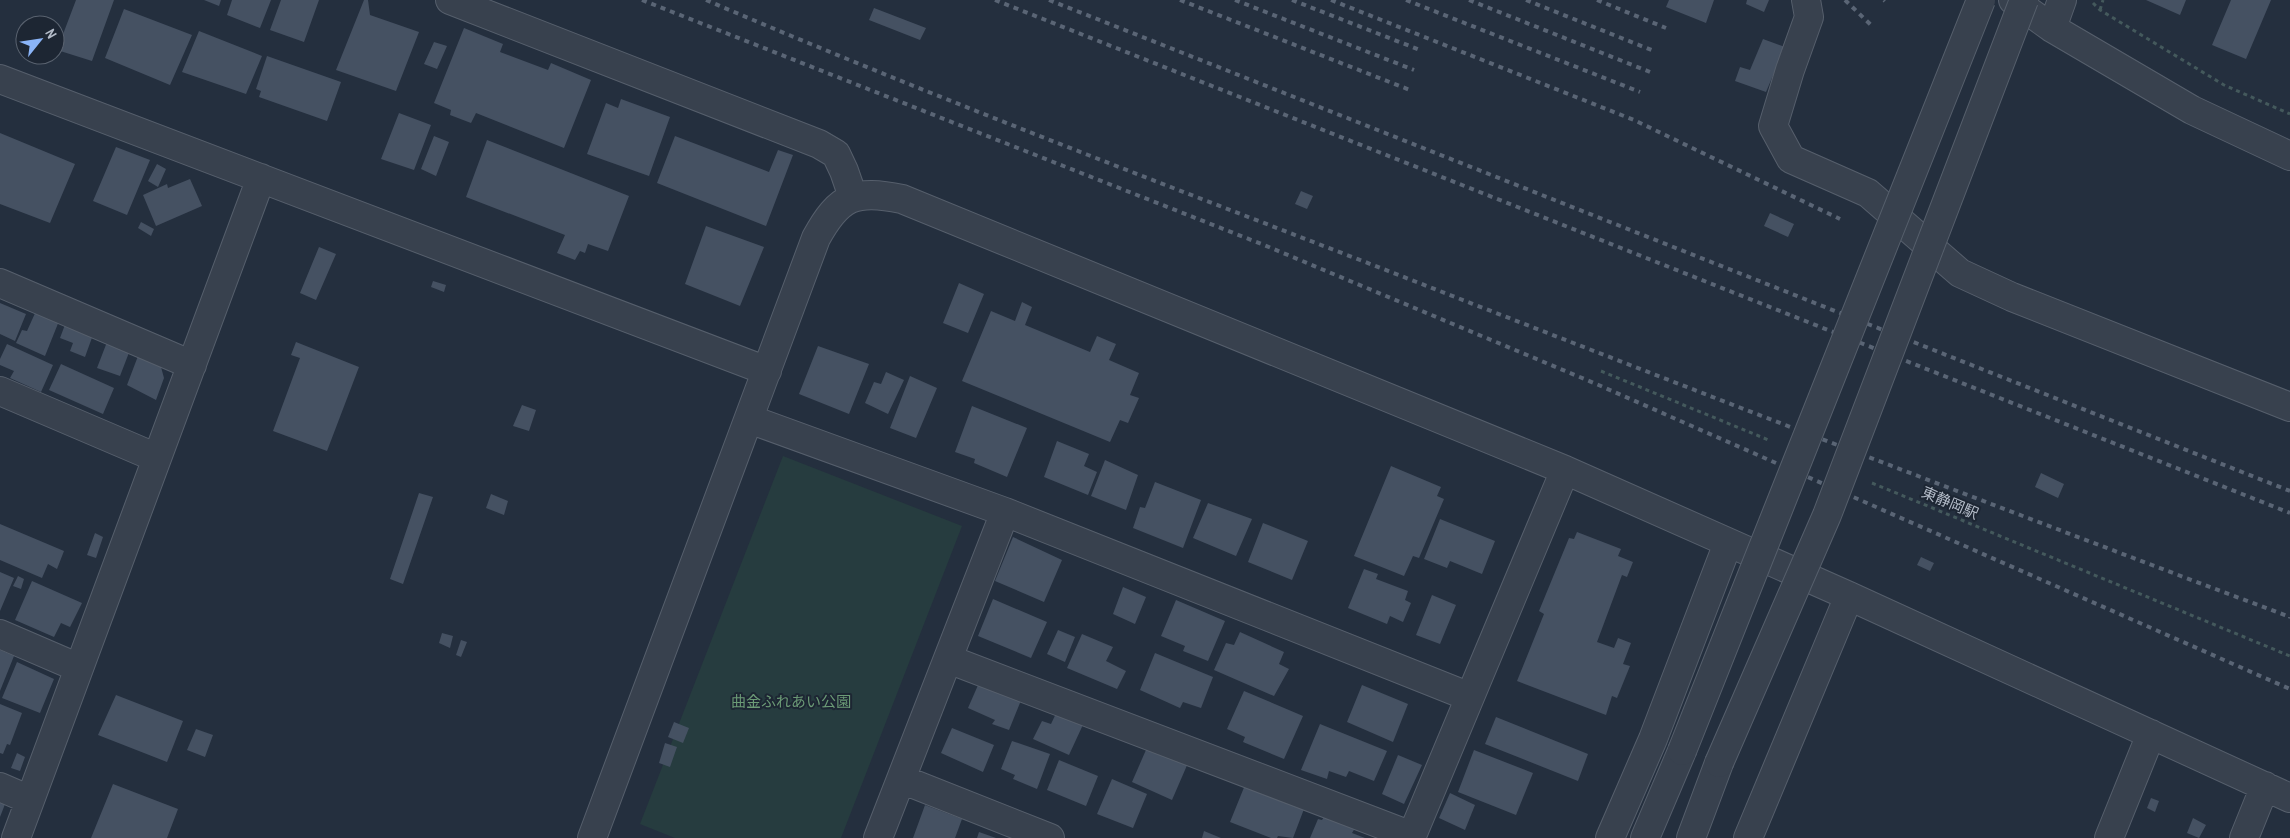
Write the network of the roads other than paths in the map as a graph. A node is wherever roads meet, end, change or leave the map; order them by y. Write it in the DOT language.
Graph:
graph roads {
  1 [pos="450,0"];
  2 [pos="1806,0"];
  3 [pos="1981,0"];
  4 [pos="2013,0"];
  5 [pos="2024,0"];
  6 [pos="2062,0"];
  7 [pos="2052,28"];
  8 [pos="0,79"];
  9 [pos="2290,156"];
  10 [pos="261,178"];
  11 [pos="853,197"];
  12 [pos="0,283"];
  13 [pos="192,365"];
  14 [pos="767,371"];
  15 [pos="0,390"];
  16 [pos="2290,407"];
  17 [pos="749,419"];
  18 [pos="157,458"];
  19 [pos="1565,470"];
  20 [pos="1005,512"];
  21 [pos="1728,543"];
  22 [pos="1849,596"];
  23 [pos="0,634"];
  24 [pos="948,659"];
  25 [pos="79,668"];
  26 [pos="1470,697"];
  27 [pos="2150,734"];
  28 [pos="901,779"];
  29 [pos="2265,786"];
  30 [pos="0,787"];
  31 [pos="2290,798"];
  32 [pos="30,800"];
  33 [pos="1412,837"];
  34 [pos="16,838"];
  35 [pos="592,838"];
  36 [pos="878,838"];
  37 [pos="1050,838"];
  38 [pos="1610,838"];
  39 [pos="1645,838"];
  40 [pos="1691,838"];
  41 [pos="1748,838"];
  42 [pos="2110,838"];
  43 [pos="2244,838"];
  1 -- 11 [label="street"];
  2 -- 16 [label="street"];
  3 -- 39 [label="street, bridge"];
  4 -- 7 [label="street"];
  5 -- 40 [label="street, bridge"];
  6 -- 7 [label="street"];
  7 -- 9 [label="street"];
  8 -- 10 [label="street"];
  10 -- 13 [label="street"];
  10 -- 14 [label="street"];
  11 -- 14 [label="street"];
  11 -- 19 [label="street"];
  12 -- 13 [label="street"];
  13 -- 18 [label="street"];
  14 -- 17 [label="street"];
  15 -- 18 [label="street"];
  17 -- 20 [label="street"];
  17 -- 35 [label="street"];
  18 -- 25 [label="street"];
  19 -- 21 [label="street"];
  19 -- 26 [label="street"];
  20 -- 24 [label="street"];
  20 -- 26 [label="street"];
  21 -- 22 [label="street"];
  21 -- 38 [label="street"];
  22 -- 27 [label="street"];
  22 -- 41 [label="street"];
  23 -- 25 [label="street"];
  24 -- 28 [label="street"];
  24 -- 33 [label="street"];
  25 -- 32 [label="street"];
  26 -- 33 [label="street"];
  27 -- 29 [label="street"];
  27 -- 42 [label="street"];
  28 -- 36 [label="street"];
  28 -- 37 [label="street"];
  29 -- 31 [label="street"];
  29 -- 43 [label="street"];
  30 -- 32 [label="street"];
  32 -- 34 [label="street"];
}
